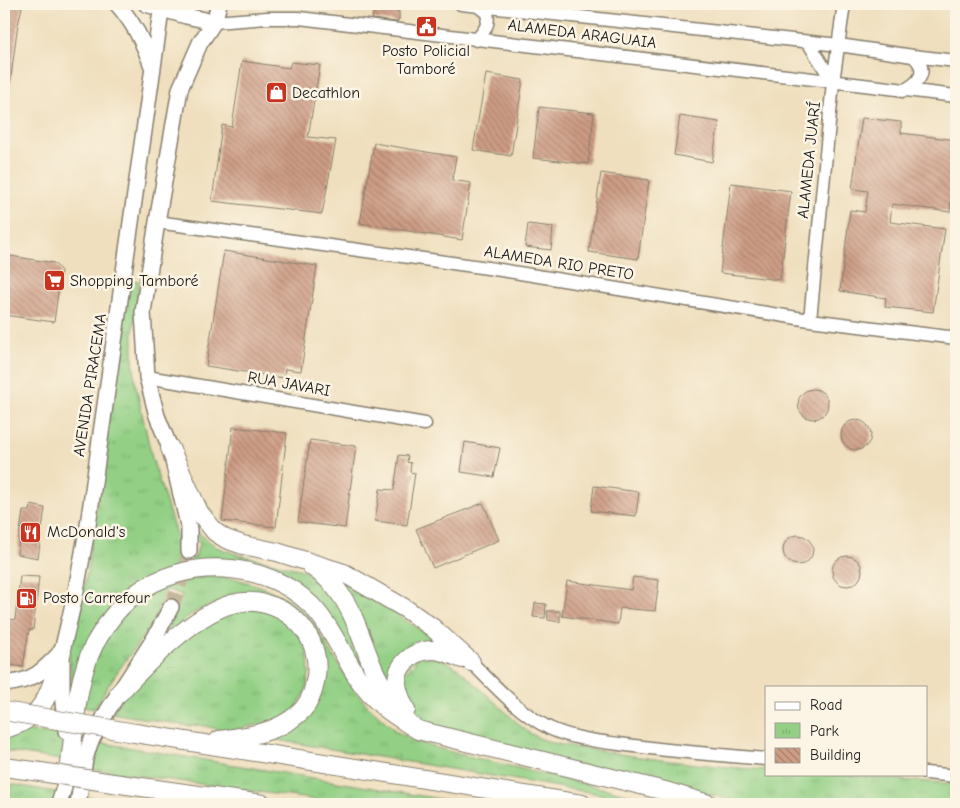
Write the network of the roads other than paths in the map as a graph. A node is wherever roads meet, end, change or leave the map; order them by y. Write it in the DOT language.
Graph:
graph roads {
  1 [pos="117,4"];
  2 [pos="146,4"];
  3 [pos="219,4"];
  4 [pos="460,4"];
  5 [pos="844,4"];
  6 [pos="162,6"];
  7 [pos="478,6"];
  8 [pos="214,22"];
  9 [pos="476,40"];
  10 [pos="808,42"];
  11 [pos="839,45"];
  12 [pos="912,56"];
  13 [pos="939,59"];
  14 [pos="956,60"];
  15 [pos="152,68"];
  16 [pos="833,82"];
  17 [pos="902,91"];
  18 [pos="934,94"];
  19 [pos="956,96"];
  20 [pos="157,222"];
  21 [pos="810,320"];
  22 [pos="956,338"];
  23 [pos="147,377"];
  24 [pos="425,424"];
  25 [pos="170,448"];
  26 [pos="190,551"];
  27 [pos="302,560"];
  28 [pos="171,607"];
  29 [pos="62,651"];
  30 [pos="471,662"];
  31 [pos="4,684"];
  32 [pos="119,693"];
  33 [pos="4,711"];
  34 [pos="403,720"];
  35 [pos="4,729"];
  36 [pos="418,730"];
  37 [pos="201,743"];
  38 [pos="765,759"];
  39 [pos="70,764"];
  40 [pos="4,767"];
  41 [pos="928,773"];
  42 [pos="956,776"];
  43 [pos="59,804"];
  44 [pos="78,804"];
  45 [pos="263,804"];
  46 [pos="582,804"];
  47 [pos="709,804"];
  1 -- 15 [label="main road"];
  2 -- 6 [label="main road, ALAMEDA ARAGUAIA"];
  3 -- 8 [label="main road"];
  4 -- 7 [label="street, ALAMEDA ARAGUAIA"];
  5 -- 11 [label="street, ALAMEDA JUARÍ"];
  6 -- 8 [label="main road, ALAMEDA ARAGUAIA"];
  6 -- 15 [label="main road, AVENIDA PIRACEMA"];
  7 -- 9 [label="street"];
  7 -- 10 [label="street, ALAMEDA ARAGUAIA"];
  8 -- 9 [label="street, ALAMEDA ARAGUAIA"];
  8 -- 20 [label="main road"];
  9 -- 16 [label="street, ALAMEDA ARAGUAIA"];
  10 -- 11 [label="street, ALAMEDA ARAGUAIA"];
  10 -- 16 [label="street"];
  11 -- 12 [label="street, ALAMEDA ARAGUAIA"];
  11 -- 16 [label="street, ALAMEDA JUARÍ"];
  12 -- 13 [label="street, ALAMEDA ARAGUAIA"];
  12 -- 17 [label="street"];
  13 -- 14 [label="street, ALAMEDA ARAGUAIA"];
  13 -- 18 [label="street"];
  15 -- 29 [label="main road, AVENIDA PIRACEMA"];
  16 -- 17 [label="street, ALAMEDA ARAGUAIA"];
  16 -- 21 [label="street, ALAMEDA JUARÍ"];
  17 -- 18 [label="street, ALAMEDA ARAGUAIA"];
  18 -- 19 [label="street, ALAMEDA ARAGUAIA"];
  20 -- 21 [label="street, ALAMEDA RIO PRETO"];
  20 -- 23 [label="main road"];
  21 -- 22 [label="street, ALAMEDA RIO PRETO"];
  23 -- 24 [label="street, RUA JAVARI"];
  23 -- 25 [label="main road"];
  25 -- 26 [label="main road"];
  25 -- 27 [label="highway"];
  27 -- 30 [label="highway"];
  27 -- 34 [label="highway"];
  28 -- 32 [label="main road"];
  29 -- 31 [label="main road"];
  29 -- 35 [label="highway"];
  29 -- 39 [label="main road, AVENIDA PIRACEMA"];
  30 -- 36 [label="highway"];
  30 -- 38 [label="street"];
  32 -- 37 [label="highway"];
  32 -- 44 [label="main road"];
  33 -- 37 [label="highway, bridge"];
  34 -- 36 [label="highway"];
  34 -- 39 [label="highway"];
  36 -- 47 [label="highway"];
  37 -- 46 [label="highway"];
  39 -- 43 [label="main road"];
  40 -- 45 [label="highway, bridge"];
  41 -- 42 [label="street"];
}
